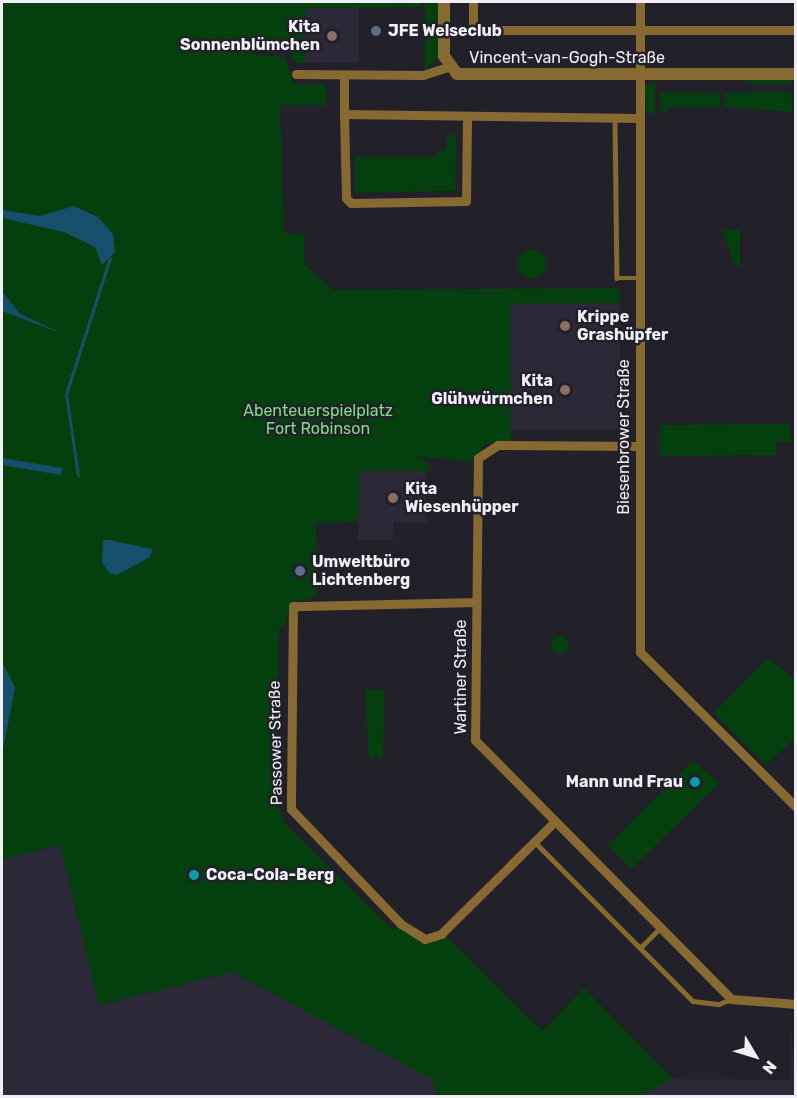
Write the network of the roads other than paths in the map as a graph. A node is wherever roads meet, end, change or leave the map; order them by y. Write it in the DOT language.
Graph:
graph roads {
  1 [pos="444,2"];
  2 [pos="473,2"];
  3 [pos="640,2"];
  4 [pos="443,30"];
  5 [pos="473,30"];
  6 [pos="640,30"];
  7 [pos="795,30"];
  8 [pos="448,68"];
  9 [pos="296,74"];
  10 [pos="639,74"];
  11 [pos="795,74"];
  12 [pos="344,75"];
  13 [pos="344,114"];
  14 [pos="467,117"];
  15 [pos="615,118"];
  16 [pos="639,118"];
  17 [pos="639,278"];
  18 [pos="639,446"];
  19 [pos="476,602"];
  20 [pos="795,807"];
  21 [pos="554,822"];
  22 [pos="535,842"];
  23 [pos="660,928"];
  24 [pos="640,948"];
  25 [pos="731,999"];
  26 [pos="795,1004"];
  1 -- 4 [label="street"];
  2 -- 5 [label="street"];
  3 -- 6 [label="street, Biesenbrower Straße"];
  4 -- 5 [label="street, Vincent-van-Gogh-Straße"];
  4 -- 8 [label="street"];
  5 -- 6 [label="street, Vincent-van-Gogh-Straße"];
  6 -- 7 [label="street, Vincent-van-Gogh-Straße"];
  6 -- 10 [label="street, Biesenbrower Straße"];
  8 -- 10 [label="street, Vincent-van-Gogh-Straße"];
  8 -- 12 [label="street, Vincent-van-Gogh-Straße"];
  9 -- 12 [label="street, Vincent-van-Gogh-Straße"];
  10 -- 11 [label="street, Vincent-van-Gogh-Straße"];
  10 -- 16 [label="street, Biesenbrower Straße"];
  12 -- 13 [label="street"];
  13 -- 14 [label="street"];
  13 -- 14 [label="street"];
  14 -- 15 [label="street"];
  15 -- 16 [label="street"];
  15 -- 17 [label="lane"];
  16 -- 17 [label="street, Biesenbrower Straße"];
  17 -- 18 [label="street, Biesenbrower Straße"];
  18 -- 19 [label="street, Wartiner Straße"];
  18 -- 20 [label="street, Biesenbrower Straße"];
  19 -- 21 [label="street, Wartiner Straße"];
  19 -- 22 [label="street, Passower Straße"];
  21 -- 22 [label="street, Passower Straße"];
  21 -- 23 [label="street, Wartiner Straße"];
  22 -- 24 [label="lane"];
  23 -- 24 [label="lane"];
  23 -- 25 [label="street, Wartiner Straße"];
  24 -- 25 [label="lane"];
  25 -- 26 [label="street"];
}
